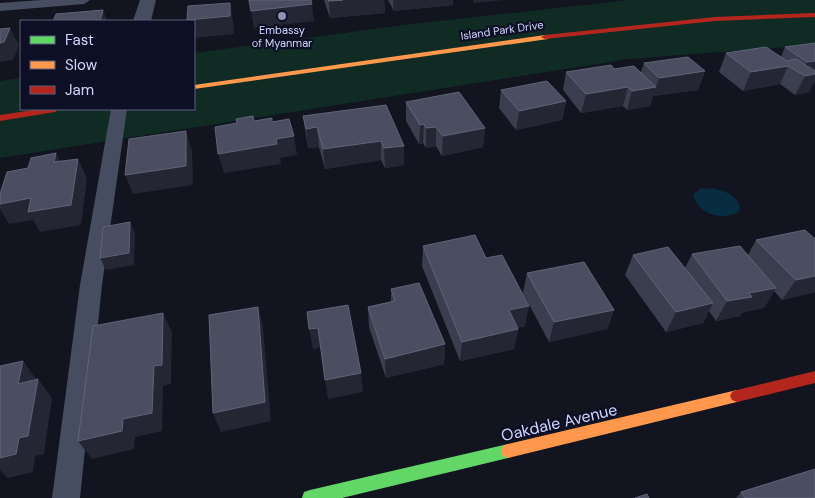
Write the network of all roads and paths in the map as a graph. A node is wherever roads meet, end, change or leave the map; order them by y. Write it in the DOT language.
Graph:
graph roads {
  1 [pos="84,0"];
  2 [pos="148,0"];
  3 [pos="0,7"];
  4 [pos="815,15"];
  5 [pos="142,20"];
  6 [pos="195,87"];
  7 [pos="49,110"];
  8 [pos="119,110"];
  9 [pos="0,118"];
  10 [pos="815,377"];
  11 [pos="66,498"];
  12 [pos="310,498"];
  1 -- 3 [label="lane"];
  2 -- 5 [label="street"];
  4 -- 6 [label="main road, Island Park Drive"];
  7 -- 9 [label="main road"];
  8 -- 11 [label="lane"];
  10 -- 12 [label="main road, Oakdale Avenue"];
}
